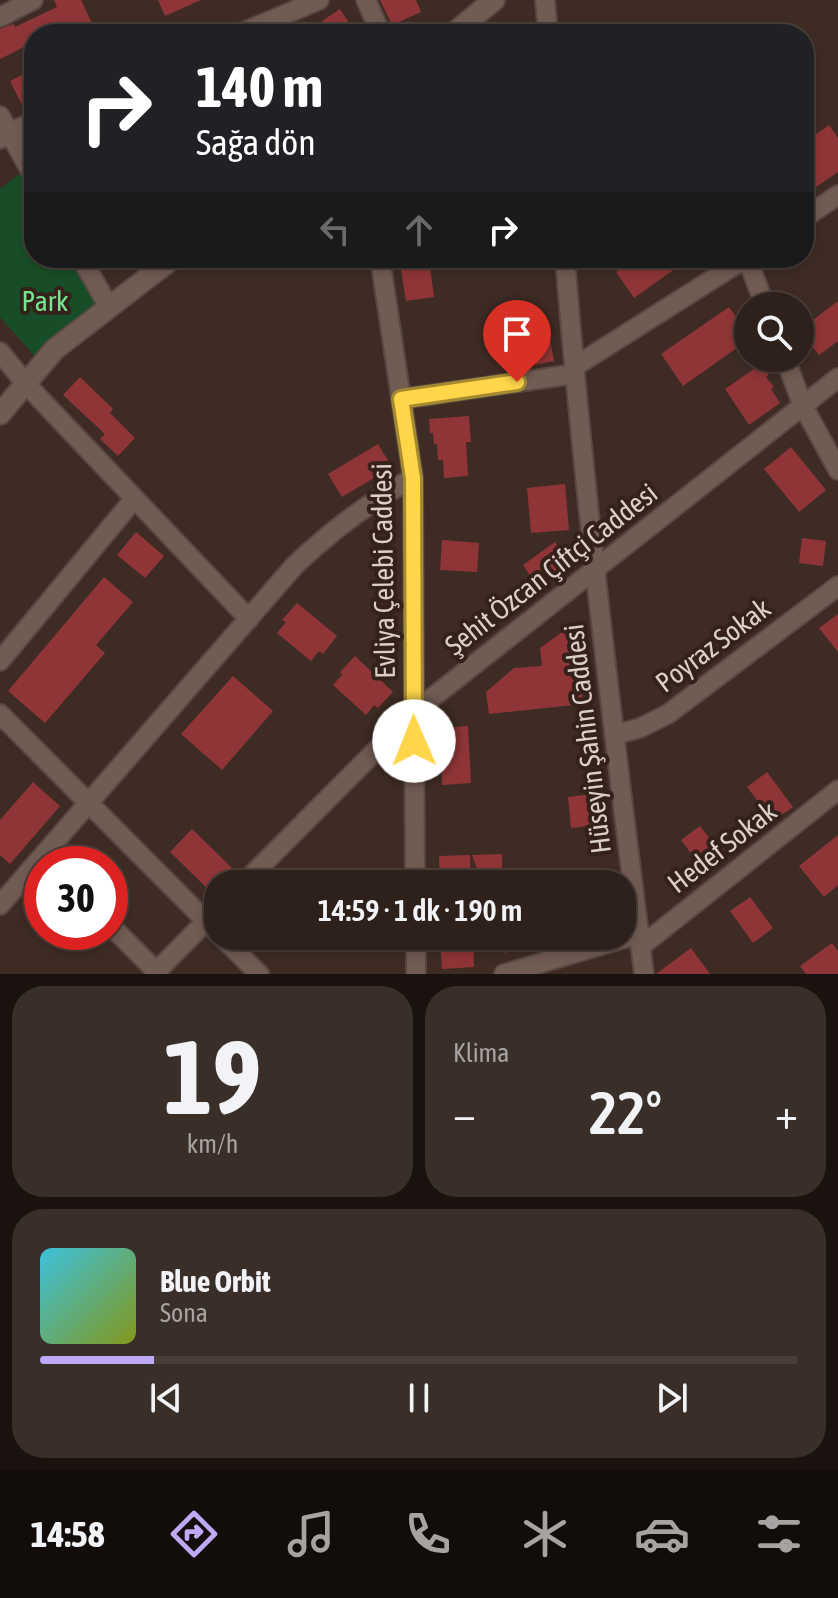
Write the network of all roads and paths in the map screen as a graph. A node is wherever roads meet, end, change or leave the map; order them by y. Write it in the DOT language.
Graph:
graph roads {
  1 [pos="33,0"];
  2 [pos="319,0"];
  3 [pos="366,0"];
  4 [pos="494,0"];
  5 [pos="545,0"];
  6 [pos="0,17"];
  7 [pos="263,24"];
  8 [pos="377,24"];
  9 [pos="465,24"];
  10 [pos="547,24"];
  11 [pos="24,124"];
  12 [pos="3,129"];
  13 [pos="24,162"];
  14 [pos="838,195"];
  15 [pos="814,211"];
  16 [pos="87,268"];
  17 [pos="160,268"];
  18 [pos="381,268"];
  19 [pos="566,268"];
  20 [pos="731,268"];
  21 [pos="750,268"];
  22 [pos="759,292"];
  23 [pos="109,307"];
  24 [pos="0,352"];
  25 [pos="574,370"];
  26 [pos="790,372"];
  27 [pos="838,378"];
  28 [pos="26,384"];
  29 [pos="401,399"];
  30 [pos="803,406"];
  31 [pos="0,414"];
  32 [pos="838,470"];
  33 [pos="413,478"];
  34 [pos="134,499"];
  35 [pos="596,569"];
  36 [pos="838,586"];
  37 [pos="249,619"];
  38 [pos="0,661"];
  39 [pos="414,712"];
  40 [pos="0,714"];
  41 [pos="614,735"];
  42 [pos="838,790"];
  43 [pos="88,803"];
  44 [pos="56,846"];
  45 [pos="257,870"];
  46 [pos="415,870"];
  47 [pos="24,881"];
  48 [pos="0,905"];
  49 [pos="204,914"];
  50 [pos="204,934"];
  51 [pos="640,940"];
  52 [pos="128,944"];
  53 [pos="238,950"];
  54 [pos="416,950"];
  55 [pos="155,973"];
  56 [pos="259,974"];
  57 [pos="416,974"];
  58 [pos="504,974"];
  59 [pos="644,974"];
  1 -- 6 [label="street"];
  2 -- 7 [label="street"];
  3 -- 8 [label="street"];
  4 -- 9 [label="street"];
  5 -- 10 [label="street"];
  11 -- 12 [label="street"];
  12 -- 13 [label="street"];
  14 -- 15 [label="street"];
  16 -- 23 [label="street"];
  17 -- 23 [label="street"];
  18 -- 29 [label="street, Evliya Çelebi Caddesi"];
  19 -- 25 [label="street, Hüseyin Şahin Caddesi"];
  20 -- 25 [label="street"];
  21 -- 22 [label="street"];
  23 -- 28 [label="street"];
  24 -- 28 [label="street"];
  25 -- 29 [label="street"];
  25 -- 35 [label="street, Hüseyin Şahin Caddesi"];
  26 -- 30 [label="street"];
  27 -- 30 [label="street, Şehit Özcan Çiftçi Caddesi"];
  28 -- 31 [label="street"];
  28 -- 34 [label="street"];
  29 -- 33 [label="street, Evliya Çelebi Caddesi"];
  30 -- 32 [label="street"];
  30 -- 35 [label="street, Şehit Özcan Çiftçi Caddesi"];
  33 -- 37 [label="street"];
  33 -- 39 [label="street, Evliya Çelebi Caddesi"];
  34 -- 37 [label="street"];
  34 -- 38 [label="street"];
  35 -- 39 [label="street, Şehit Özcan Çiftçi Caddesi"];
  35 -- 41 [label="street, Hüseyin Şahin Caddesi"];
  36 -- 41 [label="street, Poyraz Sokak"];
  37 -- 43 [label="street"];
  39 -- 45 [label="street, Şehit Özcan Çiftçi Caddesi"];
  39 -- 46 [label="street, Evliya Çelebi Caddesi"];
  40 -- 43 [label="street"];
  41 -- 51 [label="street, Hüseyin Şahin Caddesi"];
  42 -- 51 [label="street, Hedef Sokak"];
  43 -- 44 [label="street"];
  43 -- 49 [label="street"];
  47 -- 48 [label="street"];
  50 -- 55 [label="street"];
  51 -- 58 [label="street, Hedef Sokak"];
  51 -- 59 [label="street, Hüseyin Şahin Caddesi"];
  52 -- 55 [label="street"];
  53 -- 56 [label="street"];
  54 -- 57 [label="street"];
}
